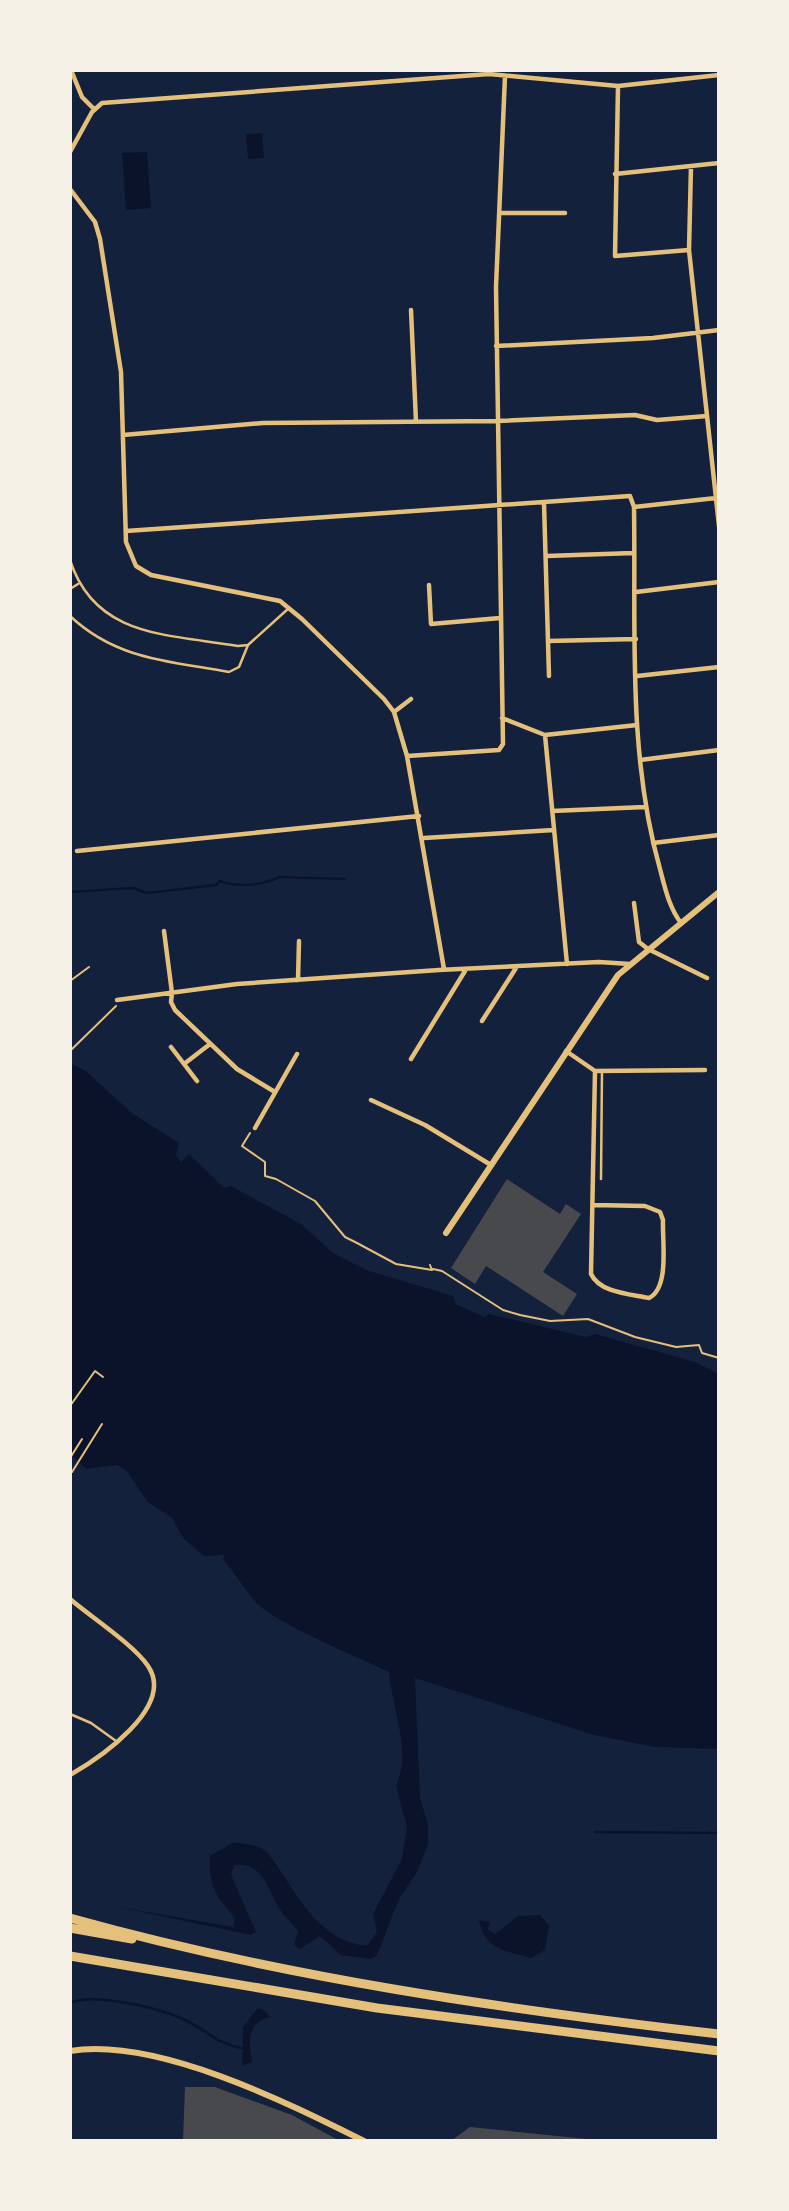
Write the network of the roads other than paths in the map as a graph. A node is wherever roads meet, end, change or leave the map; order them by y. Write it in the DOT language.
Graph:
graph roads {
  1 [pos="71,70"];
  2 [pos="719,75"];
  3 [pos="505,76"];
  4 [pos="618,86"];
  5 [pos="94,109"];
  6 [pos="70,152"];
  7 [pos="719,163"];
  8 [pos="691,166"];
  9 [pos="615,174"];
  10 [pos="70,190"];
  11 [pos="500,213"];
  12 [pos="565,213"];
  13 [pos="689,250"];
  14 [pos="411,310"];
  15 [pos="719,330"];
  16 [pos="696,332"];
  17 [pos="496,346"];
  18 [pos="707,416"];
  19 [pos="497,421"];
  20 [pos="416,422"];
  21 [pos="123,435"];
  22 [pos="716,498"];
  23 [pos="544,503"];
  24 [pos="498,507"];
  25 [pos="634,507"];
  26 [pos="719,526"];
  27 [pos="126,530"];
  28 [pos="634,553"];
  29 [pos="546,556"];
  30 [pos="70,560"];
  31 [pos="719,582"];
  32 [pos="78,584"];
  33 [pos="429,585"];
  34 [pos="70,589"];
  35 [pos="636,592"];
  36 [pos="289,608"];
  37 [pos="70,616"];
  38 [pos="500,618"];
  39 [pos="636,639"];
  40 [pos="548,641"];
  41 [pos="248,645"];
  42 [pos="719,667"];
  43 [pos="550,676"];
  44 [pos="636,676"];
  45 [pos="411,699"];
  46 [pos="394,712"];
  47 [pos="502,718"];
  48 [pos="637,725"];
  49 [pos="544,735"];
  50 [pos="719,750"];
  51 [pos="407,756"];
  52 [pos="640,760"];
  53 [pos="645,807"];
  54 [pos="552,811"];
  55 [pos="419,816"];
  56 [pos="554,830"];
  57 [pos="719,835"];
  58 [pos="424,838"];
  59 [pos="653,843"];
  60 [pos="76,851"];
  61 [pos="719,892"];
  62 [pos="634,903"];
  63 [pos="681,923"];
  64 [pos="164,930"];
  65 [pos="299,941"];
  66 [pos="648,949"];
  67 [pos="567,964"];
  68 [pos="631,964"];
  69 [pos="516,967"];
  70 [pos="444,969"];
  71 [pos="465,970"];
  72 [pos="707,978"];
  73 [pos="298,980"];
  74 [pos="172,993"];
  75 [pos="117,1002"];
  76 [pos="482,1021"];
  77 [pos="210,1044"];
  78 [pos="171,1047"];
  79 [pos="566,1050"];
  80 [pos="297,1054"];
  81 [pos="411,1059"];
  82 [pos="184,1064"];
  83 [pos="602,1070"];
  84 [pos="705,1070"];
  85 [pos="595,1072"];
  86 [pos="197,1082"];
  87 [pos="275,1093"];
  88 [pos="371,1100"];
  89 [pos="253,1130"];
  90 [pos="492,1166"];
  91 [pos="601,1179"];
  92 [pos="593,1205"];
  93 [pos="446,1233"];
  94 [pos="70,1599"];
  95 [pos="70,1714"];
  96 [pos="119,1743"];
  97 [pos="70,1775"];
  98 [pos="70,1918"];
  99 [pos="70,1928"];
  100 [pos="151,1939"];
  101 [pos="70,1954"];
  102 [pos="719,2034"];
  103 [pos="70,2051"];
  104 [pos="719,2051"];
  105 [pos="349,2133"];
  106 [pos="355,2141"];
  107 [pos="364,2141"];
  1 -- 5 [label="street"];
  2 -- 4 [label="street"];
  3 -- 4 [label="street"];
  3 -- 5 [label="street"];
  3 -- 11 [label="street"];
  4 -- 9 [label="street"];
  5 -- 6 [label="street"];
  7 -- 8 [label="street"];
  8 -- 9 [label="street"];
  8 -- 13 [label="street"];
  9 -- 13 [label="street"];
  10 -- 21 [label="street"];
  11 -- 12 [label="street"];
  11 -- 17 [label="street"];
  13 -- 16 [label="street"];
  14 -- 20 [label="street"];
  15 -- 16 [label="street"];
  16 -- 17 [label="street"];
  16 -- 18 [label="street"];
  17 -- 19 [label="street"];
  18 -- 19 [label="street"];
  18 -- 22 [label="street"];
  19 -- 20 [label="street"];
  19 -- 24 [label="street"];
  20 -- 21 [label="street"];
  21 -- 27 [label="street"];
  22 -- 25 [label="street"];
  22 -- 26 [label="street"];
  23 -- 24 [label="street"];
  23 -- 25 [label="street"];
  23 -- 29 [label="street"];
  24 -- 27 [label="street"];
  24 -- 38 [label="street"];
  25 -- 28 [label="street"];
  27 -- 36 [label="street"];
  28 -- 29 [label="street"];
  28 -- 35 [label="street"];
  29 -- 40 [label="street"];
  30 -- 32 [label="lane"];
  31 -- 35 [label="street"];
  32 -- 34 [label="lane"];
  32 -- 41 [label="lane"];
  33 -- 38 [label="street"];
  35 -- 39 [label="street"];
  36 -- 41 [label="lane"];
  36 -- 46 [label="street"];
  37 -- 41 [label="lane"];
  38 -- 47 [label="street"];
  39 -- 40 [label="street"];
  39 -- 44 [label="street"];
  40 -- 43 [label="street"];
  42 -- 44 [label="street"];
  44 -- 48 [label="street"];
  45 -- 46 [label="street"];
  46 -- 51 [label="street"];
  47 -- 49 [label="street"];
  47 -- 51 [label="street"];
  48 -- 49 [label="street"];
  48 -- 52 [label="street"];
  49 -- 54 [label="street"];
  50 -- 52 [label="street"];
  51 -- 55 [label="street"];
  52 -- 53 [label="street"];
  53 -- 54 [label="street"];
  53 -- 59 [label="street"];
  54 -- 56 [label="street"];
  55 -- 58 [label="street"];
  55 -- 60 [label="street"];
  56 -- 58 [label="street"];
  56 -- 67 [label="street"];
  57 -- 59 [label="street"];
  58 -- 70 [label="street"];
  59 -- 63 [label="street"];
  61 -- 63 [label="street"];
  62 -- 66 [label="street"];
  63 -- 66 [label="street"];
  64 -- 74 [label="street"];
  65 -- 73 [label="street"];
  66 -- 68 [label="street"];
  66 -- 72 [label="street"];
  67 -- 68 [label="street"];
  67 -- 69 [label="street"];
  68 -- 79 [label="street"];
  69 -- 71 [label="street"];
  69 -- 76 [label="street"];
  70 -- 71 [label="street"];
  70 -- 73 [label="street"];
  71 -- 81 [label="street"];
  73 -- 74 [label="street"];
  74 -- 75 [label="street"];
  74 -- 77 [label="street"];
  77 -- 82 [label="street"];
  77 -- 87 [label="street"];
  78 -- 82 [label="street"];
  79 -- 85 [label="street"];
  79 -- 90 [label="street"];
  80 -- 87 [label="street"];
  82 -- 86 [label="street"];
  83 -- 84 [label="street"];
  83 -- 85 [label="street"];
  83 -- 91 [label="lane"];
  85 -- 92 [label="street"];
  87 -- 89 [label="street"];
  88 -- 90 [label="street"];
  90 -- 93 [label="street"];
  92 -- 92 [label="street"];
  94 -- 96 [label="street"];
  95 -- 96 [label="lane"];
  96 -- 97 [label="street"];
  98 -- 100 [label="highway"];
  99 -- 100 [label="highway"];
  100 -- 102 [label="highway"];
  101 -- 104 [label="highway"];
  103 -- 105 [label="street"];
  105 -- 106 [label="street"];
  105 -- 107 [label="street"];
}
